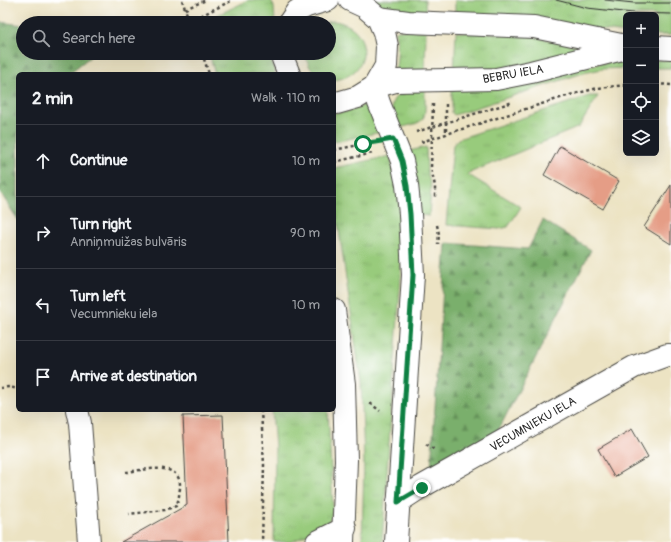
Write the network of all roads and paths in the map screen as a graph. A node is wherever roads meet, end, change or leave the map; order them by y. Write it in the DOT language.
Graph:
graph roads {
  1 [pos="182,0"];
  2 [pos="206,0"];
  3 [pos="233,0"];
  4 [pos="283,0"];
  5 [pos="328,0"];
  6 [pos="350,0"];
  7 [pos="185,9"];
  8 [pos="188,16"];
  9 [pos="202,16"];
  10 [pos="288,16"];
  11 [pos="294,16"];
  12 [pos="378,18"];
  13 [pos="623,46"];
  14 [pos="659,47"];
  15 [pos="623,48"];
  16 [pos="671,48"];
  17 [pos="204,60"];
  18 [pos="283,60"];
  19 [pos="208,72"];
  20 [pos="288,72"];
  21 [pos="659,84"];
  22 [pos="671,84"];
  23 [pos="623,85"];
  24 [pos="374,87"];
  25 [pos="516,101"];
  26 [pos="336,102"];
  27 [pos="433,128"];
  28 [pos="432,140"];
  29 [pos="395,144"];
  30 [pos="336,150"];
  31 [pos="336,161"];
  32 [pos="435,201"];
  33 [pos="436,222"];
  34 [pos="439,234"];
  35 [pos="336,325"];
  36 [pos="671,355"];
  37 [pos="0,388"];
  38 [pos="16,389"];
  39 [pos="77,412"];
  40 [pos="261,412"];
  41 [pos="126,472"];
  42 [pos="398,502"];
  43 [pos="129,514"];
  44 [pos="344,535"];
  45 [pos="89,542"];
  46 [pos="262,542"];
  47 [pos="316,542"];
  48 [pos="396,542"];
  1 -- 7 [label="path"];
  2 -- 7 [label="path"];
  3 -- 9 [label="path"];
  4 -- 10 [label="street"];
  5 -- 11 [label="street"];
  6 -- 12 [label="street"];
  7 -- 8 [label="path"];
  12 -- 13 [label="street, BEBRU IELA"];
  12 -- 24 [label="street"];
  14 -- 16 [label="street"];
  15 -- 24 [label="street, BEBRU IELA"];
  17 -- 19 [label="path"];
  18 -- 20 [label="street"];
  21 -- 22 [label="path"];
  23 -- 28 [label="path"];
  24 -- 26 [label="street"];
  24 -- 29 [label="street"];
  25 -- 27 [label="path"];
  27 -- 28 [label="path"];
  27 -- 29 [label="path"];
  28 -- 29 [label="path"];
  28 -- 32 [label="path"];
  29 -- 30 [label="path"];
  29 -- 31 [label="path"];
  29 -- 42 [label="street"];
  33 -- 34 [label="path"];
  35 -- 44 [label="street"];
  36 -- 42 [label="street, VECUMNIEKU IELA"];
  37 -- 38 [label="path"];
  39 -- 45 [label="street"];
  40 -- 46 [label="path"];
  41 -- 43 [label="path"];
  42 -- 48 [label="street"];
  44 -- 47 [label="street"];
}
